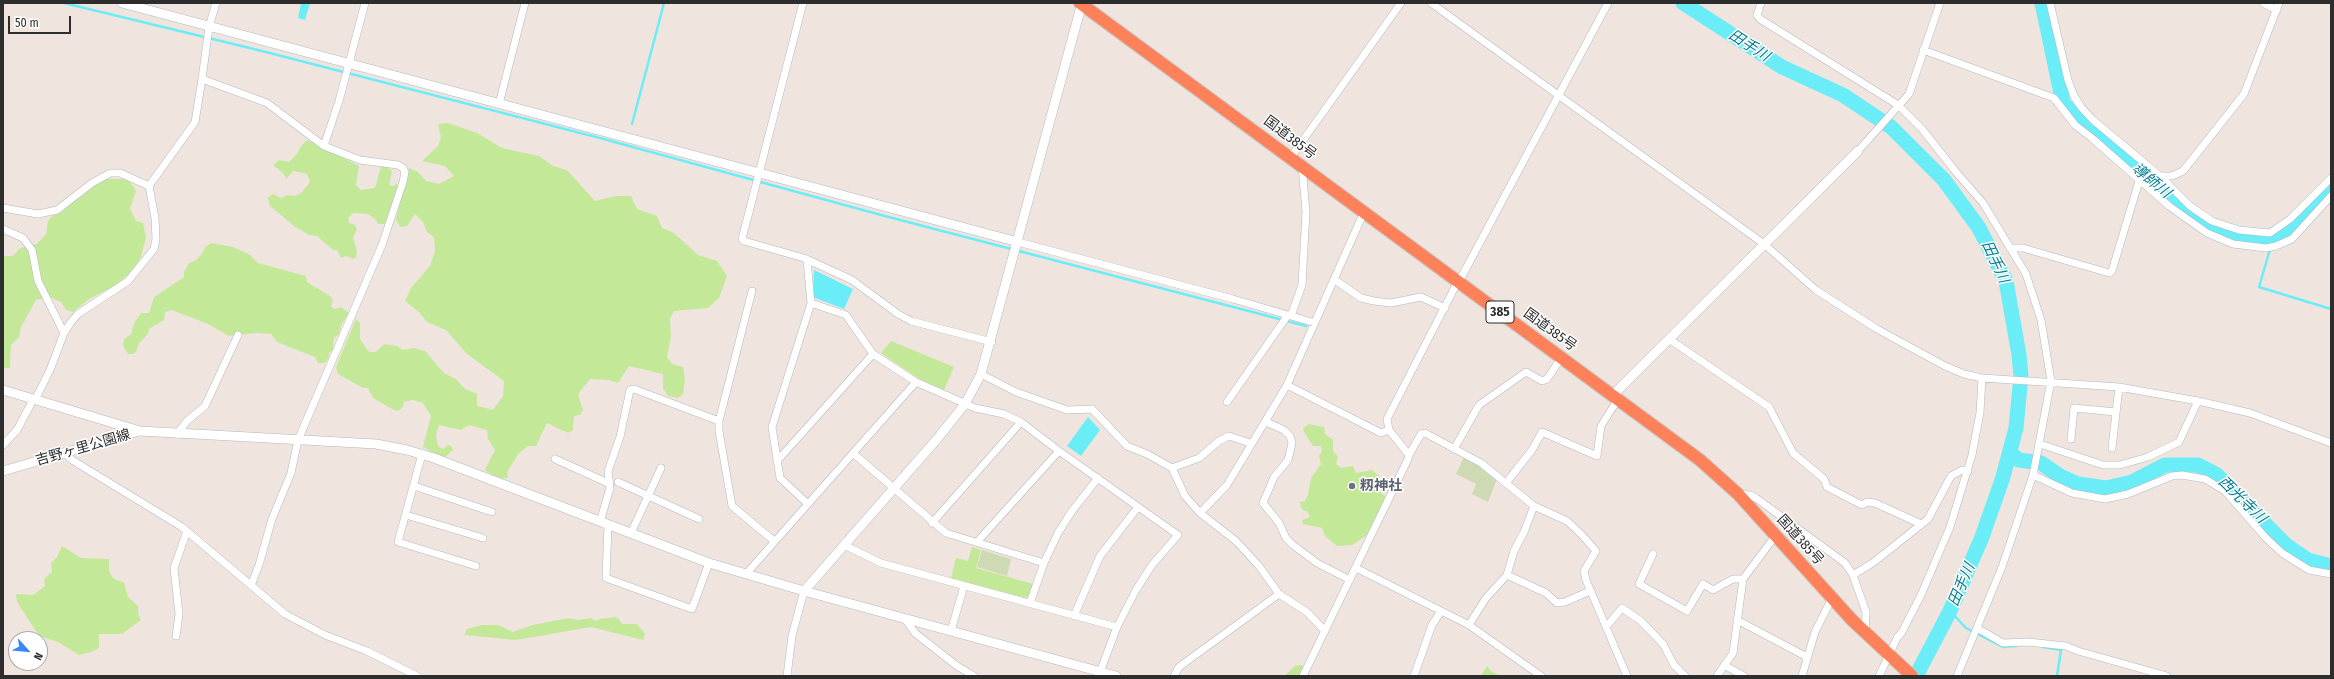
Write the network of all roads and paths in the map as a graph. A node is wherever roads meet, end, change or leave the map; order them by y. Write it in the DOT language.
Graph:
graph roads {
  1 [pos="122,3"];
  2 [pos="216,3"];
  3 [pos="366,3"];
  4 [pos="525,3"];
  5 [pos="803,3"];
  6 [pos="1081,3"];
  7 [pos="1401,3"];
  8 [pos="1431,3"];
  9 [pos="1608,3"];
  10 [pos="1761,3"];
  11 [pos="1940,3"];
  12 [pos="2050,3"];
  13 [pos="2263,3"];
  14 [pos="2278,6"];
  15 [pos="209,27"];
  16 [pos="1923,50"];
  17 [pos="349,65"];
  18 [pos="202,79"];
  19 [pos="1559,95"];
  20 [pos="499,104"];
  21 [pos="1898,105"];
  22 [pos="324,146"];
  23 [pos="1858,151"];
  24 [pos="1291,157"];
  25 [pos="1302,166"];
  26 [pos="2153,172"];
  27 [pos="758,173"];
  28 [pos="2160,176"];
  29 [pos="2331,178"];
  30 [pos="2139,180"];
  31 [pos="149,186"];
  32 [pos="2331,196"];
  33 [pos="3,208"];
  34 [pos="1364,212"];
  35 [pos="3,229"];
  36 [pos="1018,242"];
  37 [pos="1764,244"];
  38 [pos="2010,248"];
  39 [pos="807,260"];
  40 [pos="1335,280"];
  41 [pos="1458,281"];
  42 [pos="752,291"];
  43 [pos="811,303"];
  44 [pos="1445,308"];
  45 [pos="1289,315"];
  46 [pos="1315,323"];
  47 [pos="64,333"];
  48 [pos="238,335"];
  49 [pos="1669,338"];
  50 [pos="992,342"];
  51 [pos="872,354"];
  52 [pos="1562,357"];
  53 [pos="982,374"];
  54 [pos="1984,378"];
  55 [pos="2048,381"];
  56 [pos="916,382"];
  57 [pos="1287,385"];
  58 [pos="2119,387"];
  59 [pos="3,390"];
  60 [pos="1616,397"];
  61 [pos="34,400"];
  62 [pos="2198,401"];
  63 [pos="1227,402"];
  64 [pos="965,404"];
  65 [pos="2116,412"];
  66 [pos="718,421"];
  67 [pos="1021,422"];
  68 [pos="1266,422"];
  69 [pos="1389,430"];
  70 [pos="140,431"];
  71 [pos="177,434"];
  72 [pos="2071,439"];
  73 [pos="298,440"];
  74 [pos="1250,443"];
  75 [pos="2331,443"];
  76 [pos="2040,444"];
  77 [pos="3,445"];
  78 [pos="2112,448"];
  79 [pos="1454,449"];
  80 [pos="1059,451"];
  81 [pos="64,452"];
  82 [pos="422,454"];
  83 [pos="854,454"];
  84 [pos="1408,455"];
  85 [pos="555,459"];
  86 [pos="777,461"];
  87 [pos="661,468"];
  88 [pos="1172,468"];
  89 [pos="3,471"];
  90 [pos="1968,471"];
  91 [pos="2033,474"];
  92 [pos="1098,478"];
  93 [pos="618,482"];
  94 [pos="608,483"];
  95 [pos="1506,483"];
  96 [pos="414,486"];
  97 [pos="893,489"];
  98 [pos="1738,494"];
  99 [pos="647,496"];
  100 [pos="808,504"];
  101 [pos="1534,506"];
  102 [pos="1138,507"];
  103 [pos="492,512"];
  104 [pos="1200,513"];
  105 [pos="406,515"];
  106 [pos="699,520"];
  107 [pos="604,523"];
  108 [pos="932,523"];
  109 [pos="1921,524"];
  110 [pos="187,531"];
  111 [pos="631,533"];
  112 [pos="1776,535"];
  113 [pos="483,538"];
  114 [pos="774,541"];
  115 [pos="977,542"];
  116 [pos="844,545"];
  117 [pos="1653,554"];
  118 [pos="709,563"];
  119 [pos="1044,563"];
  120 [pos="476,566"];
  121 [pos="1356,568"];
  122 [pos="746,574"];
  123 [pos="2331,574"];
  124 [pos="1507,575"];
  125 [pos="1853,575"];
  126 [pos="1743,579"];
  127 [pos="1350,580"];
  128 [pos="252,584"];
  129 [pos="964,586"];
  130 [pos="804,591"];
  131 [pos="1590,591"];
  132 [pos="1279,594"];
  133 [pos="1832,598"];
  134 [pos="1030,604"];
  135 [pos="1441,611"];
  136 [pos="1074,616"];
  137 [pos="905,619"];
  138 [pos="1737,620"];
  139 [pos="1470,625"];
  140 [pos="1117,627"];
  141 [pos="1606,627"];
  142 [pos="1977,628"];
  143 [pos="951,631"];
  144 [pos="1325,631"];
  145 [pos="1866,634"];
  146 [pos="176,636"];
  147 [pos="1889,656"];
  148 [pos="1807,657"];
  149 [pos="1724,665"];
  150 [pos="1100,672"];
  151 [pos="417,676"];
  152 [pos="786,676"];
  153 [pos="974,676"];
  154 [pos="1116,676"];
  155 [pos="1174,676"];
  156 [pos="1303,676"];
  157 [pos="1414,676"];
  158 [pos="1541,676"];
  159 [pos="1627,676"];
  160 [pos="1685,676"];
  161 [pos="1717,676"];
  162 [pos="1744,676"];
  163 [pos="1802,676"];
  164 [pos="1879,676"];
  165 [pos="1912,676"];
  166 [pos="1957,676"];
  167 [pos="2167,676"];
  1 -- 15 [label="street"];
  2 -- 15 [label="street"];
  3 -- 17 [label="street"];
  4 -- 20 [label="street"];
  5 -- 27 [label="street"];
  6 -- 24 [label="highway, 国道385号 / 385"];
  6 -- 36 [label="street"];
  7 -- 24 [label="street"];
  8 -- 19 [label="street"];
  9 -- 19 [label="street"];
  10 -- 21 [label="street"];
  11 -- 16 [label="street"];
  12 -- 26 [label="street"];
  13 -- 14 [label="street"];
  14 -- 28 [label="street"];
  15 -- 17 [label="street"];
  15 -- 18 [label="street"];
  16 -- 21 [label="street"];
  16 -- 30 [label="street"];
  17 -- 20 [label="street"];
  17 -- 22 [label="street"];
  18 -- 22 [label="street"];
  18 -- 31 [label="street"];
  19 -- 37 [label="street"];
  19 -- 41 [label="street"];
  20 -- 27 [label="street"];
  21 -- 23 [label="street"];
  21 -- 38 [label="street"];
  22 -- 73 [label="street"];
  23 -- 37 [label="street"];
  24 -- 25 [label="highway, 国道385号 / 385"];
  25 -- 34 [label="highway, 国道385号 / 385"];
  25 -- 45 [label="street"];
  26 -- 28 [label="street"];
  26 -- 30 [label="street"];
  27 -- 36 [label="street"];
  27 -- 39 [label="street"];
  28 -- 29 [label="street"];
  30 -- 32 [label="street"];
  30 -- 38 [label="street"];
  31 -- 33 [label="street"];
  31 -- 47 [label="street"];
  34 -- 40 [label="street"];
  34 -- 41 [label="highway, 国道385号 / 385"];
  35 -- 47 [label="street"];
  36 -- 45 [label="street"];
  36 -- 50 [label="street"];
  37 -- 49 [label="street"];
  37 -- 54 [label="street"];
  38 -- 55 [label="street"];
  39 -- 43 [label="street"];
  39 -- 50 [label="street"];
  40 -- 44 [label="street"];
  40 -- 46 [label="street"];
  41 -- 44 [label="street"];
  41 -- 52 [label="highway, 国道385号 / 385"];
  42 -- 66 [label="street"];
  43 -- 51 [label="street"];
  43 -- 86 [label="street"];
  44 -- 69 [label="street"];
  45 -- 46 [label="street"];
  45 -- 63 [label="street"];
  46 -- 57 [label="street"];
  47 -- 61 [label="street"];
  48 -- 71 [label="street"];
  49 -- 60 [label="street"];
  49 -- 109 [label="street"];
  50 -- 53 [label="street"];
  51 -- 56 [label="street"];
  51 -- 86 [label="street"];
  52 -- 60 [label="highway, 国道385号 / 385"];
  52 -- 79 [label="street"];
  53 -- 64 [label="street"];
  53 -- 88 [label="street"];
  54 -- 55 [label="street"];
  54 -- 90 [label="street"];
  55 -- 58 [label="street"];
  55 -- 76 [label="street"];
  56 -- 64 [label="street"];
  56 -- 83 [label="street"];
  57 -- 68 [label="street"];
  57 -- 69 [label="street"];
  58 -- 62 [label="street"];
  58 -- 65 [label="street"];
  59 -- 61 [label="street, 吉野ヶ里公園線"];
  60 -- 95 [label="street"];
  60 -- 98 [label="highway, 国道385号 / 385"];
  61 -- 70 [label="street, 吉野ヶ里公園線"];
  61 -- 77 [label="street"];
  62 -- 75 [label="street"];
  62 -- 76 [label="street"];
  64 -- 67 [label="street"];
  64 -- 97 [label="street"];
  65 -- 72 [label="street"];
  65 -- 78 [label="street"];
  66 -- 94 [label="street"];
  66 -- 114 [label="street"];
  67 -- 80 [label="street"];
  67 -- 108 [label="street"];
  68 -- 74 [label="street"];
  68 -- 127 [label="street"];
  69 -- 84 [label="street"];
  70 -- 71 [label="street"];
  70 -- 81 [label="street, 吉野ヶ里公園線"];
  71 -- 73 [label="street"];
  73 -- 82 [label="street"];
  73 -- 128 [label="street"];
  74 -- 88 [label="street"];
  74 -- 104 [label="street"];
  76 -- 91 [label="street"];
  79 -- 84 [label="street"];
  79 -- 95 [label="street"];
  80 -- 92 [label="street"];
  80 -- 115 [label="street"];
  81 -- 89 [label="street, 吉野ヶ里公園線"];
  81 -- 110 [label="street"];
  82 -- 96 [label="street"];
  82 -- 107 [label="street"];
  83 -- 97 [label="street"];
  83 -- 100 [label="street"];
  84 -- 121 [label="street"];
  85 -- 94 [label="street"];
  86 -- 100 [label="street"];
  87 -- 99 [label="street"];
  88 -- 104 [label="street"];
  90 -- 109 [label="street"];
  90 -- 147 [label="street"];
  91 -- 123 [label="street"];
  91 -- 142 [label="street"];
  92 -- 102 [label="street"];
  92 -- 119 [label="street"];
  93 -- 99 [label="street"];
  94 -- 107 [label="street"];
  95 -- 101 [label="street"];
  96 -- 103 [label="street"];
  96 -- 105 [label="street"];
  97 -- 108 [label="street"];
  97 -- 116 [label="street"];
  98 -- 112 [label="highway, 国道385号 / 385"];
  98 -- 125 [label="street"];
  99 -- 106 [label="street"];
  99 -- 111 [label="street"];
  100 -- 114 [label="street"];
  101 -- 124 [label="street"];
  101 -- 131 [label="street"];
  102 -- 136 [label="street"];
  102 -- 140 [label="street"];
  104 -- 132 [label="street"];
  105 -- 113 [label="street"];
  105 -- 120 [label="street"];
  107 -- 111 [label="street"];
  107 -- 118 [label="street"];
  108 -- 115 [label="street"];
  109 -- 125 [label="street"];
  110 -- 128 [label="street"];
  110 -- 146 [label="street"];
  111 -- 118 [label="street"];
  112 -- 126 [label="street"];
  112 -- 133 [label="highway, 国道385号 / 385"];
  114 -- 122 [label="street"];
  115 -- 119 [label="street"];
  116 -- 129 [label="street"];
  116 -- 130 [label="street"];
  117 -- 126 [label="street"];
  118 -- 122 [label="street"];
  119 -- 134 [label="street"];
  121 -- 127 [label="street"];
  121 -- 135 [label="street"];
  122 -- 130 [label="street"];
  124 -- 131 [label="street"];
  124 -- 139 [label="street"];
  125 -- 145 [label="street"];
  126 -- 138 [label="street"];
  127 -- 144 [label="street"];
  128 -- 151 [label="street"];
  129 -- 134 [label="street"];
  129 -- 143 [label="street"];
  130 -- 137 [label="street"];
  130 -- 152 [label="street"];
  131 -- 141 [label="street"];
  132 -- 144 [label="street"];
  132 -- 155 [label="street"];
  133 -- 145 [label="highway, 国道385号 / 385"];
  133 -- 148 [label="street"];
  134 -- 136 [label="street"];
  135 -- 139 [label="street"];
  135 -- 157 [label="street"];
  136 -- 140 [label="street"];
  137 -- 143 [label="street"];
  137 -- 153 [label="street"];
  138 -- 148 [label="street"];
  138 -- 149 [label="street"];
  139 -- 158 [label="street"];
  140 -- 150 [label="street"];
  141 -- 159 [label="street"];
  141 -- 160 [label="street"];
  142 -- 166 [label="street"];
  142 -- 167 [label="street"];
  143 -- 150 [label="street"];
  144 -- 156 [label="street"];
  145 -- 147 [label="highway, 国道385号 / 385"];
  147 -- 164 [label="street"];
  147 -- 165 [label="highway, 国道385号 / 385"];
  148 -- 163 [label="street"];
  149 -- 161 [label="street"];
  149 -- 162 [label="street"];
  150 -- 154 [label="street"];
}
